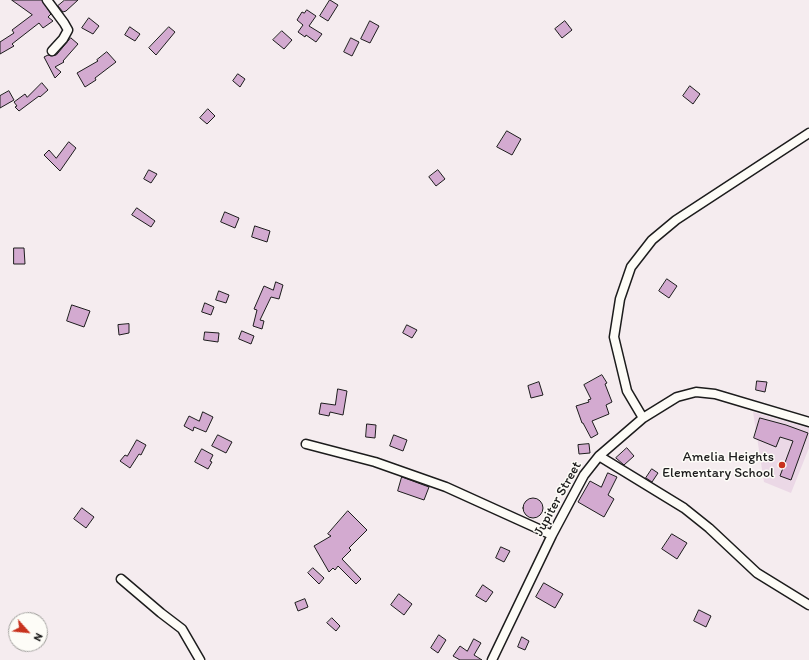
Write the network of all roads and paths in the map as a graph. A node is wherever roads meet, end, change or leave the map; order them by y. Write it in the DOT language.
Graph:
graph roads {
  1 [pos="46,0"];
  2 [pos="52,51"];
  3 [pos="809,133"];
  4 [pos="643,418"];
  5 [pos="809,422"];
  6 [pos="306,444"];
  7 [pos="599,456"];
  8 [pos="552,535"];
  9 [pos="121,579"];
  10 [pos="809,604"];
  11 [pos="200,660"];
  12 [pos="492,660"];
  1 -- 2 [label="street"];
  3 -- 4 [label="street"];
  4 -- 5 [label="street, Jupiter Street"];
  4 -- 7 [label="street, Jupiter Street"];
  6 -- 8 [label="street"];
  7 -- 8 [label="street, Jupiter Street"];
  7 -- 10 [label="street"];
  8 -- 12 [label="street, Jupiter Street"];
  9 -- 11 [label="street"];
}
